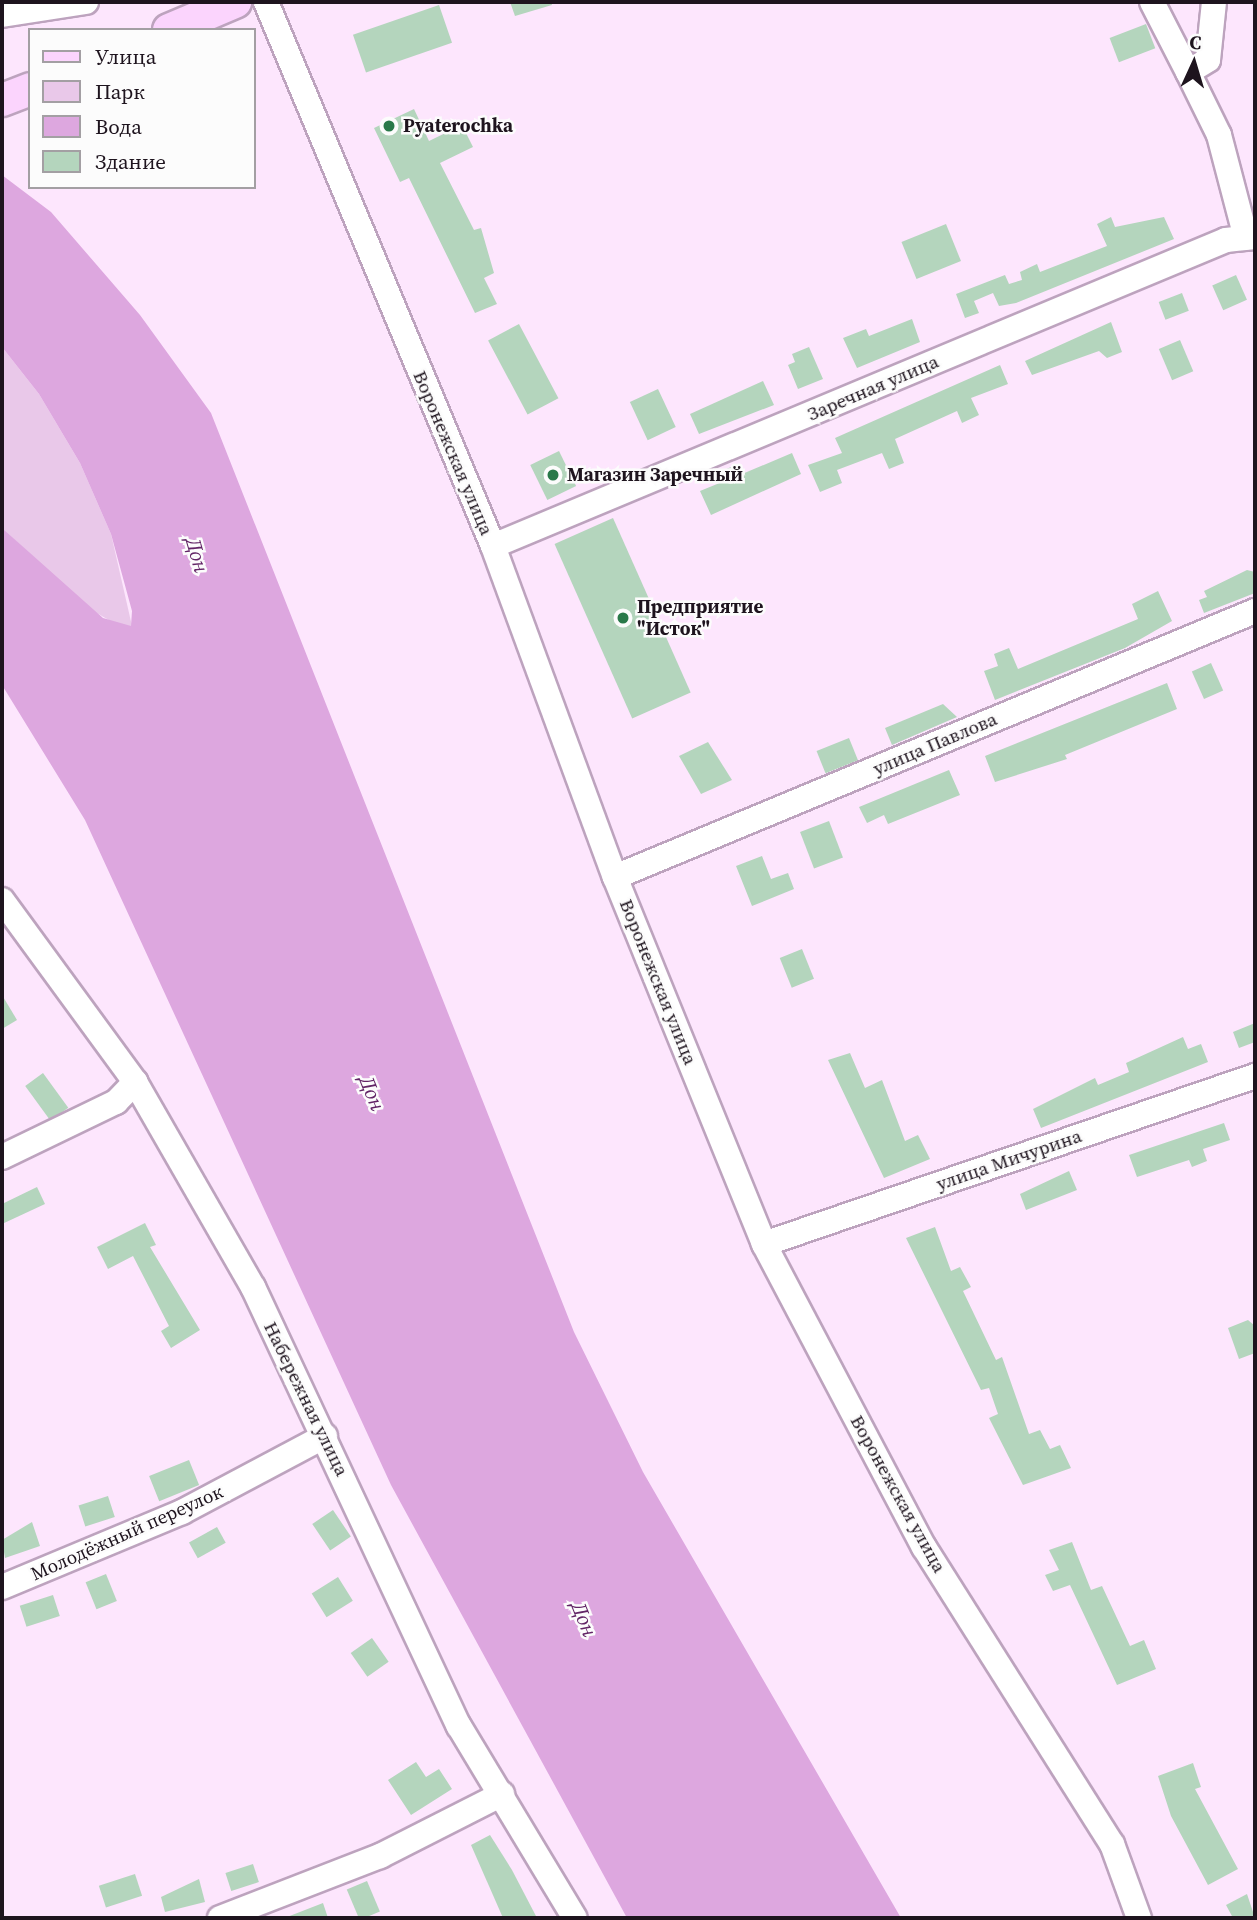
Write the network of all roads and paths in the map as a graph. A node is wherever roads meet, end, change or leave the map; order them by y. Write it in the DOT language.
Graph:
graph roads {
  1 [pos="86,2"];
  2 [pos="266,2"];
  3 [pos="1152,2"];
  4 [pos="1214,2"];
  5 [pos="225,4"];
  6 [pos="2,15"];
  7 [pos="173,28"];
  8 [pos="1188,72"];
  9 [pos="1251,237"];
  10 [pos="493,547"];
  11 [pos="1255,611"];
  12 [pos="615,877"];
  13 [pos="2,901"];
  14 [pos="1255,1076"];
  15 [pos="135,1082"];
  16 [pos="2,1157"];
  17 [pos="764,1244"];
  18 [pos="324,1436"];
  19 [pos="2,1587"];
  20 [pos="502,1794"];
  21 [pos="220,1918"];
  22 [pos="575,1918"];
  23 [pos="1139,1918"];
  1 -- 6 [label="street"];
  2 -- 10 [label="street, Воронежская улица"];
  3 -- 8 [label="street"];
  4 -- 8 [label="street"];
  5 -- 7 [label="main road"];
  8 -- 9 [label="street"];
  9 -- 10 [label="street, Заречная улица"];
  10 -- 12 [label="street, Воронежская улица"];
  11 -- 12 [label="street, улица Павлова"];
  12 -- 17 [label="street, Воронежская улица"];
  13 -- 15 [label="street, Набережная улица"];
  14 -- 17 [label="street, улица Мичурина"];
  15 -- 16 [label="street"];
  15 -- 18 [label="street, Набережная улица"];
  17 -- 23 [label="street, Воронежская улица"];
  18 -- 19 [label="street, Молодёжный переулок"];
  18 -- 20 [label="street, Набережная улица"];
  20 -- 21 [label="street"];
  20 -- 22 [label="street, Набережная улица"];
}
